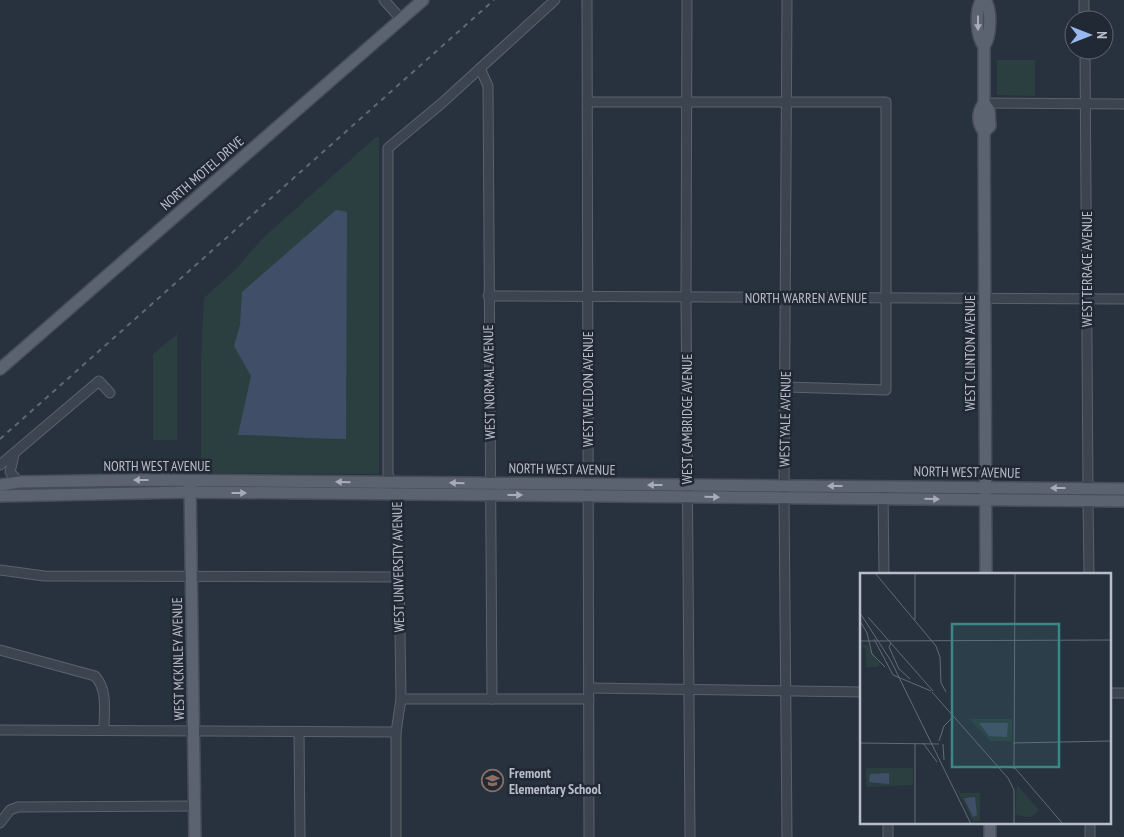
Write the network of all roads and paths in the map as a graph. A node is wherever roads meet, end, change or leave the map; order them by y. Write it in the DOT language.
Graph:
graph roads {
  1 [pos="384,0"];
  2 [pos="423,0"];
  3 [pos="555,0"];
  4 [pos="588,0"];
  5 [pos="687,0"];
  6 [pos="984,0"];
  7 [pos="787,1"];
  8 [pos="401,19"];
  9 [pos="1085,60"];
  10 [pos="480,68"];
  11 [pos="588,102"];
  12 [pos="687,102"];
  13 [pos="786,102"];
  14 [pos="984,103"];
  15 [pos="1085,104"];
  16 [pos="1124,104"];
  17 [pos="488,296"];
  18 [pos="588,296"];
  19 [pos="686,297"];
  20 [pos="786,297"];
  21 [pos="886,298"];
  22 [pos="984,298"];
  23 [pos="1088,300"];
  24 [pos="1124,300"];
  25 [pos="0,369"];
  26 [pos="786,388"];
  27 [pos="110,393"];
  28 [pos="14,455"];
  29 [pos="0,465"];
  30 [pos="122,480"];
  31 [pos="65,481"];
  32 [pos="19,482"];
  33 [pos="391,482"];
  34 [pos="0,485"];
  35 [pos="785,485"];
  36 [pos="190,486"];
  37 [pos="1088,488"];
  38 [pos="491,489"];
  39 [pos="1124,489"];
  40 [pos="589,490"];
  41 [pos="688,490"];
  42 [pos="883,492"];
  43 [pos="33,494"];
  44 [pos="74,494"];
  45 [pos="396,494"];
  46 [pos="985,494"];
  47 [pos="0,496"];
  48 [pos="784,497"];
  49 [pos="1088,501"];
  50 [pos="1124,501"];
  51 [pos="0,570"];
  52 [pos="884,573"];
  53 [pos="986,573"];
  54 [pos="1088,573"];
  55 [pos="192,575"];
  56 [pos="399,577"];
  57 [pos="0,650"];
  58 [pos="589,688"];
  59 [pos="689,689"];
  60 [pos="786,690"];
  61 [pos="860,692"];
  62 [pos="589,698"];
  63 [pos="401,699"];
  64 [pos="492,699"];
  65 [pos="104,729"];
  66 [pos="0,730"];
  67 [pos="194,730"];
  68 [pos="299,732"];
  69 [pos="396,732"];
  70 [pos="195,806"];
  71 [pos="2,820"];
  72 [pos="888,824"];
  73 [pos="990,824"];
  74 [pos="1090,824"];
  75 [pos="196,837"];
  76 [pos="300,837"];
  77 [pos="396,837"];
  78 [pos="589,837"];
  79 [pos="690,837"];
  80 [pos="787,837"];
  81 [pos="888,837"];
  82 [pos="990,837"];
  83 [pos="1090,837"];
  1 -- 8 [label="street"];
  2 -- 8 [label="main road, NORTH MOTEL DRIVE"];
  3 -- 10 [label="street"];
  4 -- 11 [label="street, WEST WELDON AVENUE"];
  5 -- 12 [label="street, WEST CAMBRIDGE AVENUE"];
  6 -- 14 [label="main road, WEST CLINTON AVENUE"];
  7 -- 13 [label="street, WEST YALE AVENUE"];
  8 -- 25 [label="main road, NORTH MOTEL DRIVE"];
  9 -- 15 [label="street, WEST TERRACE AVENUE"];
  10 -- 17 [label="street, WEST NORMAL AVENUE"];
  10 -- 33 [label="street, WEST UNIVERSITY AVENUE"];
  11 -- 12 [label="street"];
  11 -- 18 [label="street, WEST WELDON AVENUE"];
  12 -- 13 [label="street"];
  12 -- 19 [label="street, WEST CAMBRIDGE AVENUE"];
  13 -- 20 [label="street, WEST YALE AVENUE"];
  13 -- 21 [label="street"];
  14 -- 15 [label="street"];
  14 -- 22 [label="main road, WEST CLINTON AVENUE"];
  15 -- 16 [label="street"];
  15 -- 23 [label="street, WEST TERRACE AVENUE"];
  17 -- 18 [label="street, NORTH WARREN AVENUE"];
  17 -- 38 [label="street, WEST NORMAL AVENUE"];
  18 -- 19 [label="street, NORTH WARREN AVENUE"];
  18 -- 40 [label="street, WEST WELDON AVENUE"];
  19 -- 20 [label="street, NORTH WARREN AVENUE"];
  19 -- 41 [label="street, WEST CAMBRIDGE AVENUE"];
  20 -- 21 [label="street, NORTH WARREN AVENUE"];
  20 -- 26 [label="street, WEST YALE AVENUE"];
  21 -- 22 [label="street, NORTH WARREN AVENUE"];
  21 -- 26 [label="street"];
  22 -- 23 [label="street, NORTH WARREN AVENUE"];
  22 -- 46 [label="main road, WEST CLINTON AVENUE"];
  23 -- 24 [label="street, NORTH WARREN AVENUE"];
  23 -- 37 [label="street, WEST TERRACE AVENUE"];
  26 -- 35 [label="street, WEST YALE AVENUE"];
  27 -- 28 [label="street"];
  28 -- 29 [label="street"];
  28 -- 32 [label="street"];
  30 -- 31 [label="main road, NORTH WEST AVENUE"];
  36 -- 30 [label="main road, NORTH WEST AVENUE, one-way"];
  30 -- 44 [label="main road"];
  31 -- 32 [label="main road, NORTH WEST AVENUE"];
  31 -- 43 [label="main road"];
  32 -- 34 [label="main road, NORTH WEST AVENUE"];
  33 -- 36 [label="main road, NORTH WEST AVENUE, one-way"];
  38 -- 33 [label="main road, NORTH WEST AVENUE, one-way"];
  33 -- 45 [label="street, WEST UNIVERSITY AVENUE"];
  35 -- 41 [label="main road, NORTH WEST AVENUE"];
  42 -- 35 [label="main road, NORTH WEST AVENUE, one-way"];
  35 -- 48 [label="street, WEST YALE AVENUE"];
  36 -- 44 [label="main road, NORTH WEST AVENUE"];
  36 -- 45 [label="main road, NORTH WEST AVENUE, one-way"];
  36 -- 55 [label="main road, WEST MCKINLEY AVENUE"];
  37 -- 39 [label="main road, NORTH WEST AVENUE"];
  37 -- 46 [label="main road, NORTH WEST AVENUE, one-way"];
  38 -- 40 [label="main road, NORTH WEST AVENUE"];
  38 -- 45 [label="main road, NORTH WEST AVENUE"];
  38 -- 64 [label="street, WEST NORMAL AVENUE"];
  40 -- 41 [label="main road, NORTH WEST AVENUE"];
  40 -- 58 [label="street, WEST WELDON AVENUE"];
  41 -- 48 [label="main road, NORTH WEST AVENUE, one-way"];
  41 -- 59 [label="street, WEST CAMBRIDGE AVENUE"];
  42 -- 46 [label="main road, NORTH WEST AVENUE"];
  42 -- 48 [label="main road, NORTH WEST AVENUE"];
  42 -- 52 [label="street"];
  43 -- 44 [label="main road, NORTH WEST AVENUE"];
  43 -- 47 [label="main road, NORTH WEST AVENUE"];
  45 -- 56 [label="street, WEST UNIVERSITY AVENUE"];
  46 -- 49 [label="main road, NORTH WEST AVENUE"];
  46 -- 53 [label="main road, WEST CLINTON AVENUE"];
  48 -- 60 [label="street, WEST YALE AVENUE"];
  49 -- 50 [label="main road, NORTH WEST AVENUE"];
  49 -- 54 [label="street"];
  51 -- 55 [label="street"];
  55 -- 56 [label="street"];
  55 -- 67 [label="main road, WEST MCKINLEY AVENUE"];
  56 -- 63 [label="street, WEST UNIVERSITY AVENUE"];
  57 -- 65 [label="street"];
  58 -- 59 [label="street"];
  58 -- 62 [label="street, WEST WELDON AVENUE"];
  59 -- 60 [label="street"];
  59 -- 79 [label="street, WEST CAMBRIDGE AVENUE"];
  60 -- 61 [label="street"];
  60 -- 80 [label="street, WEST YALE AVENUE"];
  62 -- 64 [label="street"];
  62 -- 78 [label="street, WEST WELDON AVENUE"];
  63 -- 64 [label="street"];
  63 -- 69 [label="street, WEST UNIVERSITY AVENUE"];
  65 -- 66 [label="street"];
  65 -- 67 [label="street"];
  67 -- 68 [label="street"];
  67 -- 70 [label="main road, WEST MCKINLEY AVENUE"];
  68 -- 69 [label="street"];
  68 -- 76 [label="street"];
  69 -- 77 [label="street, WEST UNIVERSITY AVENUE"];
  70 -- 71 [label="street"];
  70 -- 75 [label="main road, WEST MCKINLEY AVENUE"];
  72 -- 81 [label="street"];
  73 -- 82 [label="main road"];
  74 -- 83 [label="street"];
}
